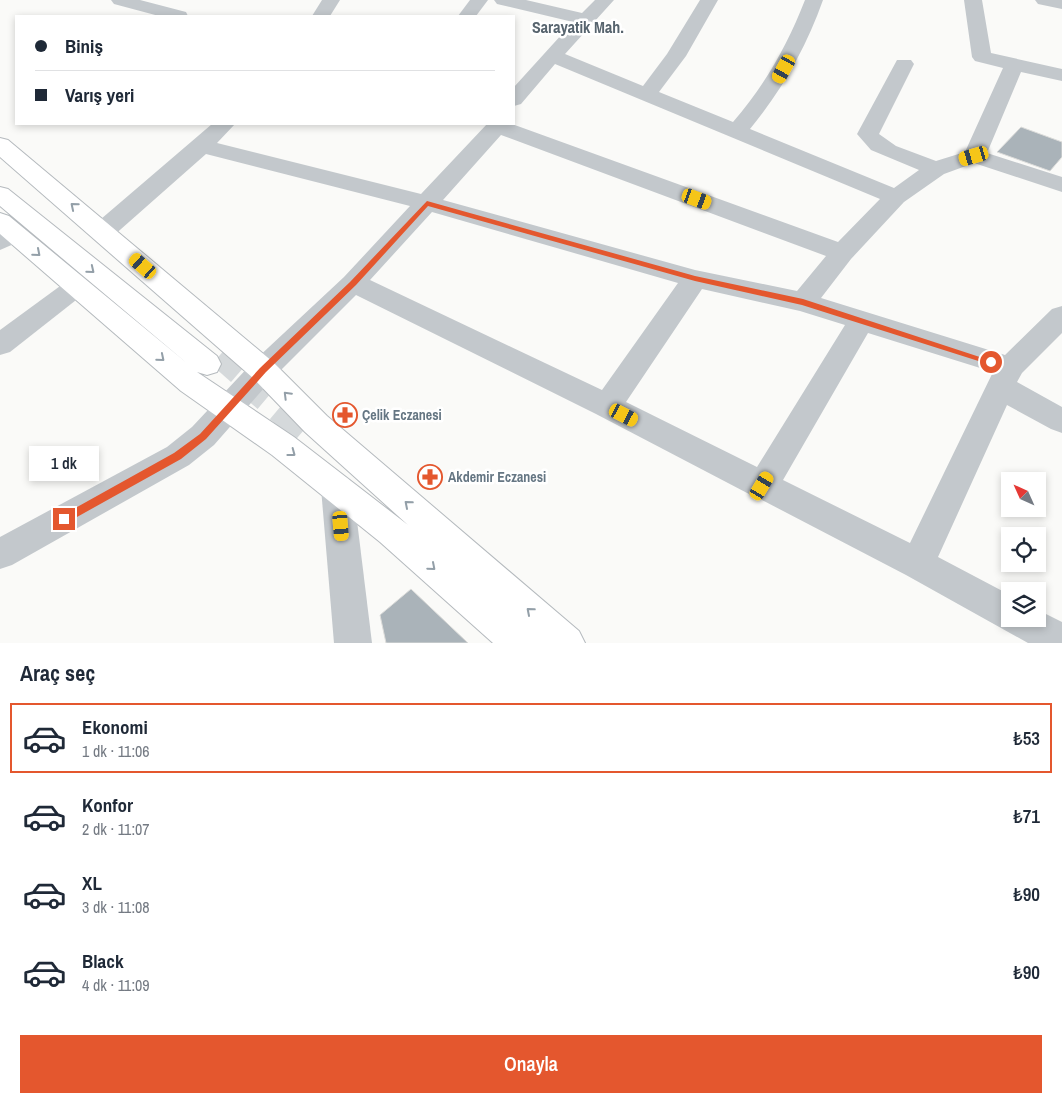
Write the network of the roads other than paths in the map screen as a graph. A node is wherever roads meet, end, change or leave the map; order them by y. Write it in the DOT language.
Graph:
graph roads {
  1 [pos="120,0"];
  2 [pos="331,0"];
  3 [pos="479,0"];
  4 [pos="504,0"];
  5 [pos="605,0"];
  6 [pos="709,0"];
  7 [pos="814,0"];
  8 [pos="973,0"];
  9 [pos="1044,0"];
  10 [pos="1062,4"];
  11 [pos="175,15"];
  12 [pos="321,15"];
  13 [pos="468,15"];
  14 [pos="586,20"];
  15 [pos="552,56"];
  16 [pos="904,64"];
  17 [pos="1014,66"];
  18 [pos="1062,75"];
  19 [pos="647,94"];
  20 [pos="515,97"];
  21 [pos="223,125"];
  22 [pos="499,125"];
  23 [pos="736,132"];
  24 [pos="0,144"];
  25 [pos="202,146"];
  26 [pos="974,156"];
  27 [pos="0,169"];
  28 [pos="936,169"];
  29 [pos="1062,185"];
  30 [pos="0,194"];
  31 [pos="896,197"];
  32 [pos="427,203"];
  33 [pos="103,231"];
  34 [pos="5,233"];
  35 [pos="842,253"];
  36 [pos="695,279"];
  37 [pos="353,283"];
  38 [pos="76,286"];
  39 [pos="803,302"];
  40 [pos="1062,316"];
  41 [pos="862,320"];
  42 [pos="0,345"];
  43 [pos="263,370"];
  44 [pos="1006,377"];
  45 [pos="607,406"];
  46 [pos="227,409"];
  47 [pos="1062,421"];
  48 [pos="762,486"];
  49 [pos="338,488"];
  50 [pos="0,554"];
  51 [pos="918,564"];
  52 [pos="1001,609"];
  53 [pos="1035,627"];
  54 [pos="1056,637"];
  55 [pos="353,643"];
  56 [pos="520,643"];
  57 [pos="566,643"];
  1 -- 11 [label="street"];
  2 -- 12 [label="street"];
  3 -- 13 [label="street"];
  4 -- 14 [label="street"];
  5 -- 14 [label="street"];
  6 -- 19 [label="street"];
  7 -- 23 [label="street"];
  8 -- 17 [label="street"];
  9 -- 10 [label="street"];
  14 -- 15 [label="street"];
  15 -- 19 [label="street"];
  15 -- 20 [label="street"];
  16 -- 28 [label="street"];
  17 -- 18 [label="street"];
  17 -- 26 [label="street"];
  19 -- 23 [label="street"];
  21 -- 25 [label="street"];
  22 -- 32 [label="street"];
  22 -- 35 [label="street"];
  23 -- 31 [label="street"];
  33 -- 24 [label="main road, one-way"];
  25 -- 32 [label="street"];
  25 -- 33 [label="street"];
  26 -- 28 [label="street"];
  26 -- 29 [label="street"];
  30 -- 27 [label="main road, one-way"];
  28 -- 31 [label="street"];
  31 -- 35 [label="street"];
  32 -- 36 [label="street"];
  32 -- 37 [label="street"];
  33 -- 43 [label="main road"];
  34 -- 38 [label="main road, one-way"];
  35 -- 39 [label="street"];
  36 -- 39 [label="street"];
  36 -- 45 [label="street"];
  37 -- 43 [label="street"];
  37 -- 45 [label="street"];
  38 -- 42 [label="street"];
  38 -- 46 [label="main road, one-way"];
  39 -- 41 [label="street"];
  40 -- 44 [label="street"];
  41 -- 44 [label="street"];
  41 -- 48 [label="street"];
  43 -- 46 [label="street"];
  57 -- 43 [label="main road, one-way"];
  44 -- 47 [label="street"];
  44 -- 51 [label="street"];
  45 -- 48 [label="street"];
  46 -- 49 [label="main road, one-way"];
  46 -- 50 [label="street"];
  48 -- 51 [label="street"];
  49 -- 55 [label="street"];
  49 -- 56 [label="main road, one-way"];
  51 -- 52 [label="street"];
  53 -- 54 [label="street"];
}
